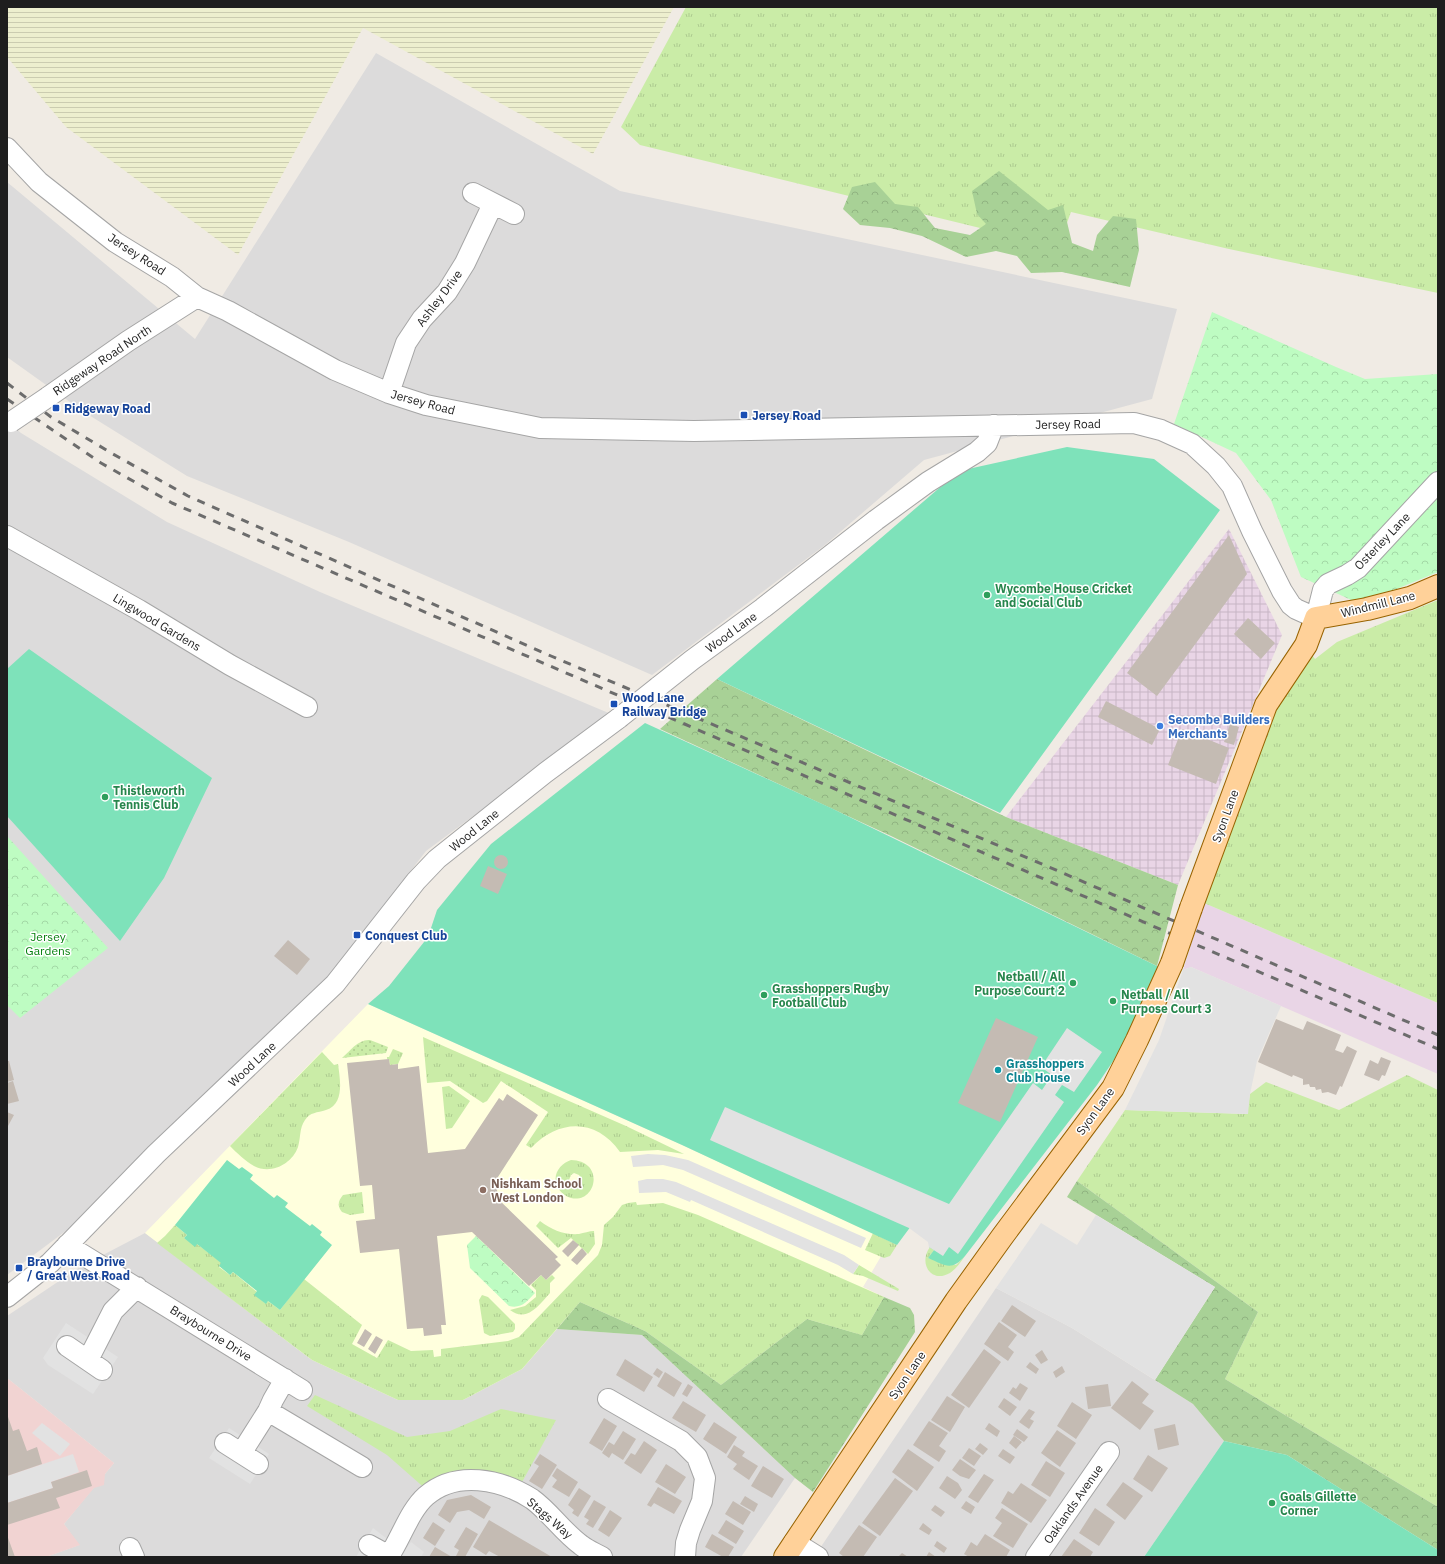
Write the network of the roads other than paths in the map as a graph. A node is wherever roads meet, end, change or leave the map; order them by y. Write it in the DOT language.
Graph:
graph roads {
  1 [pos="7,148"];
  2 [pos="473,193"];
  3 [pos="493,204"];
  4 [pos="514,214"];
  5 [pos="197,297"];
  6 [pos="389,393"];
  7 [pos="9,423"];
  8 [pos="994,425"];
  9 [pos="1438,482"];
  10 [pos="7,536"];
  11 [pos="1438,586"];
  12 [pos="1316,618"];
  13 [pos="308,707"];
  14 [pos="67,1245"];
  15 [pos="137,1287"];
  16 [pos="7,1297"];
  17 [pos="67,1346"];
  18 [pos="285,1379"];
  19 [pos="302,1390"];
  20 [pos="608,1399"];
  21 [pos="268,1411"];
  22 [pos="1109,1452"];
  23 [pos="258,1464"];
  24 [pos="362,1467"];
  25 [pos="370,1545"];
  26 [pos="789,1550"];
  27 [pos="390,1556"];
  28 [pos="602,1557"];
  29 [pos="685,1557"];
  30 [pos="818,1557"];
  31 [pos="1036,1557"];
  1 -- 5 [label="street, Jersey Road"];
  2 -- 3 [label="street"];
  3 -- 4 [label="street"];
  3 -- 6 [label="street, Ashley Drive"];
  5 -- 6 [label="street, Jersey Road"];
  5 -- 7 [label="street, Ridgeway Road North, bridge"];
  6 -- 8 [label="street, Jersey Road"];
  8 -- 12 [label="street, Jersey Road"];
  8 -- 14 [label="street, Wood Lane, bridge"];
  9 -- 12 [label="street, Osterley Lane"];
  10 -- 13 [label="street, Lingwood Gardens"];
  11 -- 12 [label="main road, Windmill Lane"];
  12 -- 26 [label="main road, Syon Lane, bridge"];
  14 -- 15 [label="street, Braybourne Drive"];
  14 -- 16 [label="street, Wood Lane"];
  15 -- 17 [label="street"];
  15 -- 18 [label="street, Braybourne Drive"];
  18 -- 19 [label="street, Braybourne Drive"];
  18 -- 21 [label="street"];
  20 -- 29 [label="street"];
  21 -- 23 [label="street"];
  21 -- 24 [label="street"];
  22 -- 31 [label="street, Oaklands Avenue"];
  25 -- 27 [label="street, Stags Way"];
  26 -- 30 [label="street"];
  27 -- 28 [label="street, Stags Way"];
}
